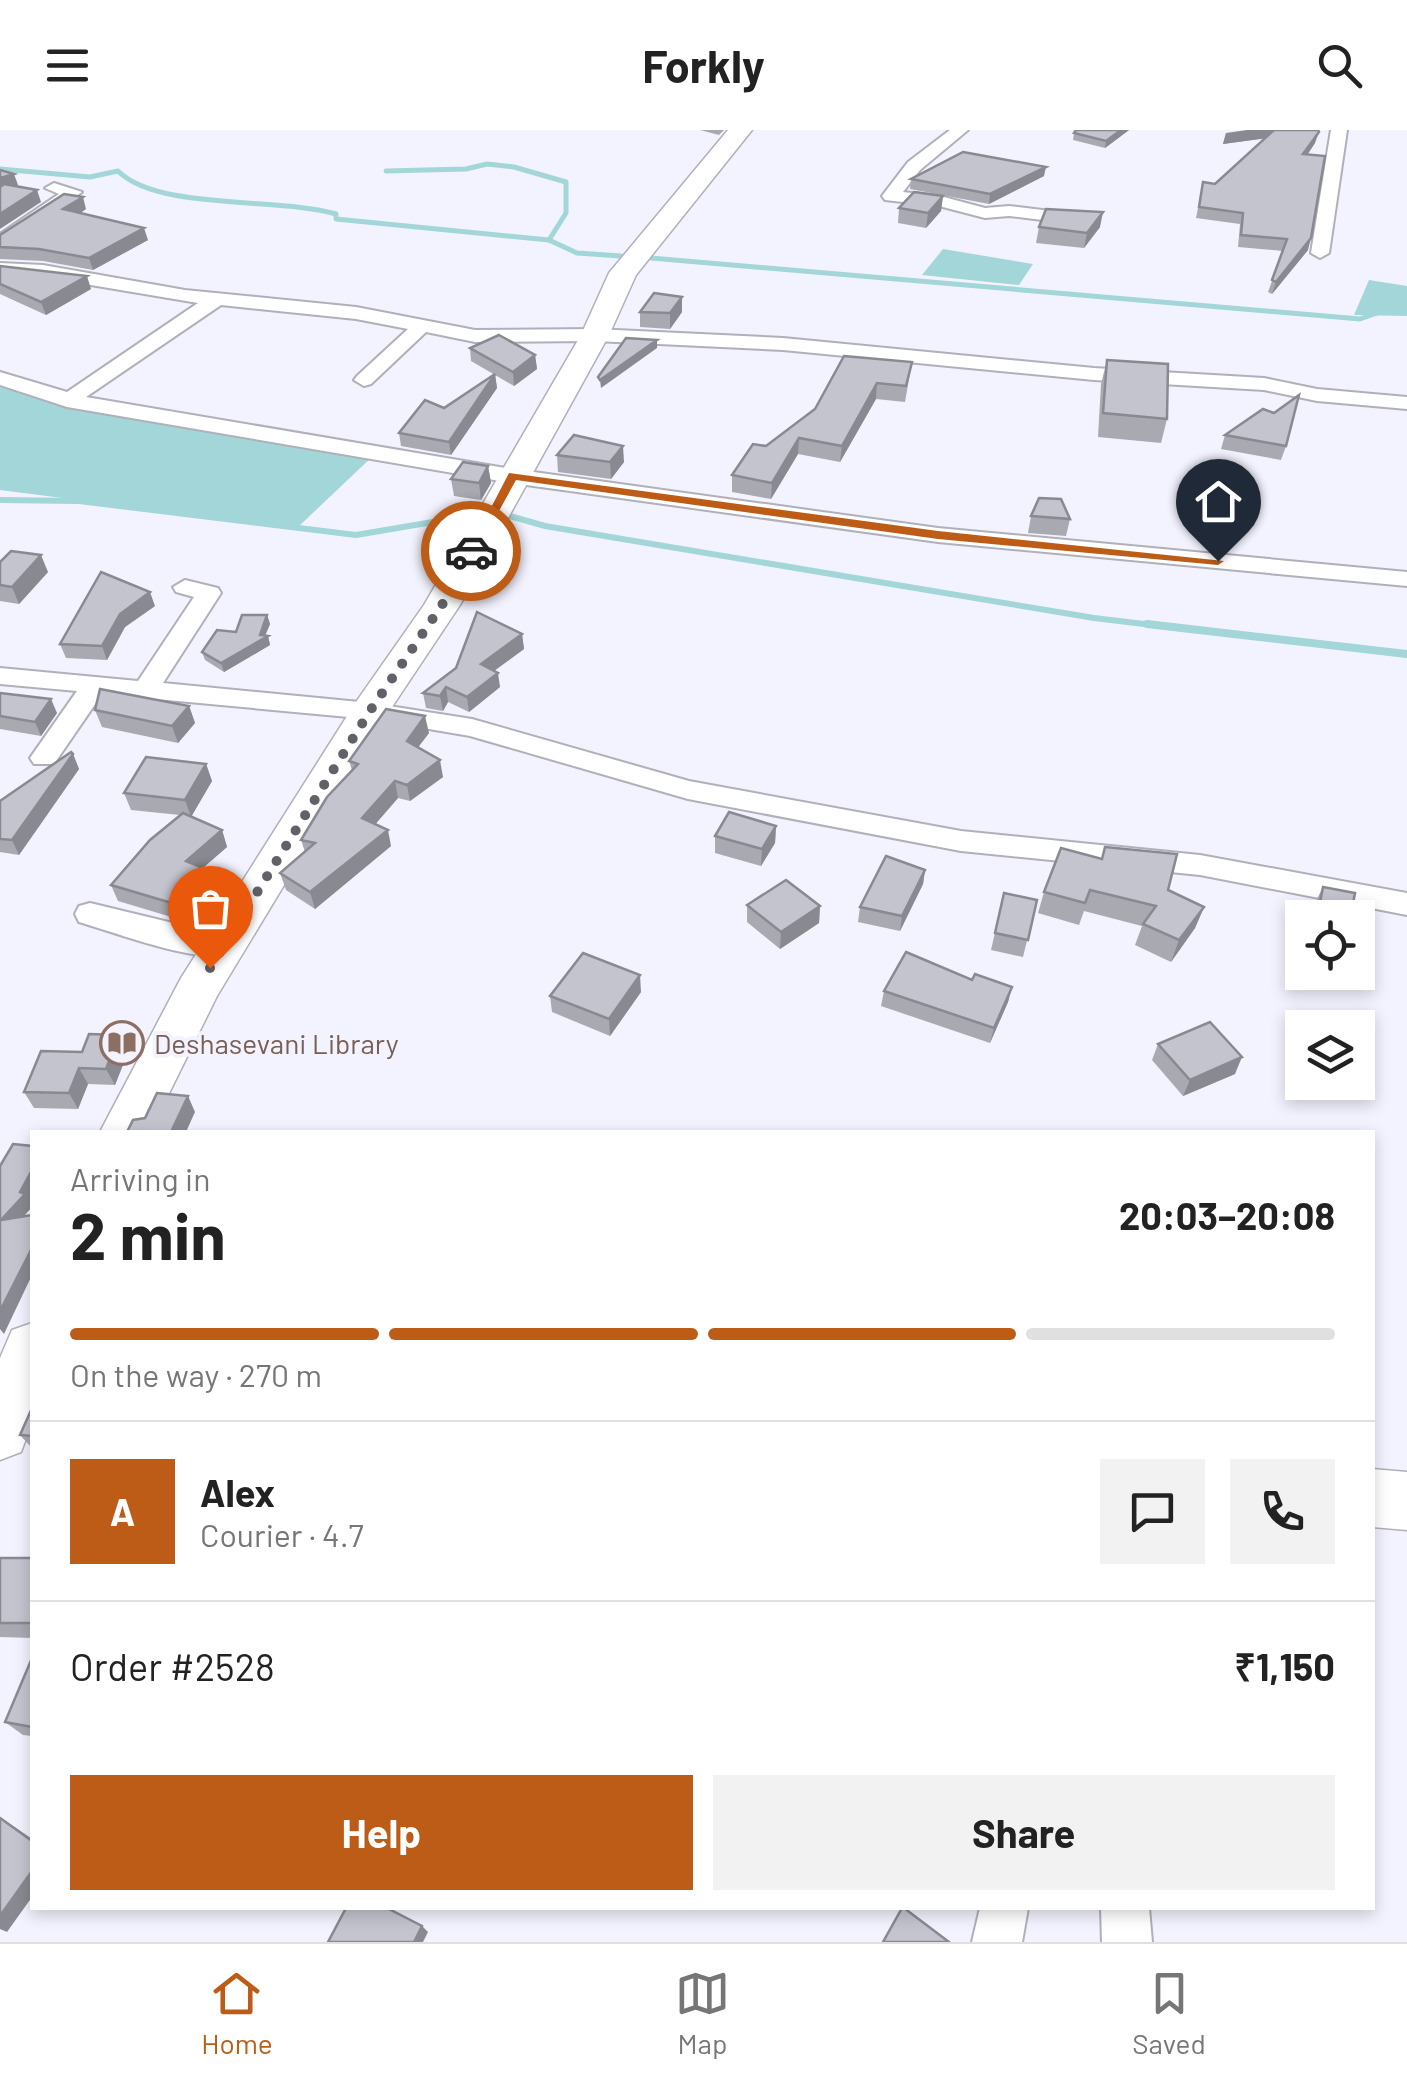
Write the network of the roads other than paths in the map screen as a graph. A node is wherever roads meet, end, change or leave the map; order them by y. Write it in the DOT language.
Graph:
graph roads {
  1 [pos="740,130"];
  2 [pos="960,130"];
  3 [pos="1338,130"];
  4 [pos="54,188"];
  5 [pos="0,214"];
  6 [pos="33,219"];
  7 [pos="1075,219"];
  8 [pos="0,242"];
  9 [pos="1320,253"];
  10 [pos="0,268"];
  11 [pos="217,299"];
  12 [pos="422,326"];
  13 [pos="595,334"];
  14 [pos="0,378"];
  15 [pos="364,380"];
  16 [pos="68,400"];
  17 [pos="1407,402"];
  18 [pos="512,476"];
  19 [pos="1407,579"];
  20 [pos="185,586"];
  21 [pos="0,676"];
  22 [pos="96,684"];
  23 [pos="146,689"];
  24 [pos="370,711"];
  25 [pos="44,758"];
  26 [pos="1407,904"];
  27 [pos="90,914"];
  28 [pos="224,946"];
  29 [pos="125,1130"];
  30 [pos="24,1353"];
  31 [pos="0,1432"];
  32 [pos="1375,1498"];
  33 [pos="1407,1501"];
  34 [pos="1004,1910"];
  35 [pos="1126,1910"];
  36 [pos="997,1942"];
  37 [pos="1127,1942"];
  1 -- 13 [label="main road"];
  2 -- 7 [label="street"];
  3 -- 9 [label="street"];
  4 -- 6 [label="street"];
  5 -- 6 [label="street"];
  6 -- 8 [label="street"];
  10 -- 11 [label="street"];
  11 -- 12 [label="street"];
  11 -- 16 [label="street"];
  12 -- 13 [label="street"];
  12 -- 15 [label="street"];
  13 -- 17 [label="street"];
  13 -- 18 [label="main road"];
  14 -- 16 [label="street"];
  16 -- 18 [label="street"];
  18 -- 19 [label="street"];
  18 -- 24 [label="main road"];
  20 -- 23 [label="street"];
  21 -- 22 [label="street"];
  22 -- 23 [label="street"];
  22 -- 25 [label="street"];
  23 -- 24 [label="street"];
  24 -- 26 [label="street"];
  24 -- 28 [label="main road"];
  27 -- 28 [label="street"];
  28 -- 29 [label="main road"];
  30 -- 31 [label="main road"];
  32 -- 33 [label="main road"];
  34 -- 36 [label="street"];
  35 -- 37 [label="street"];
}
